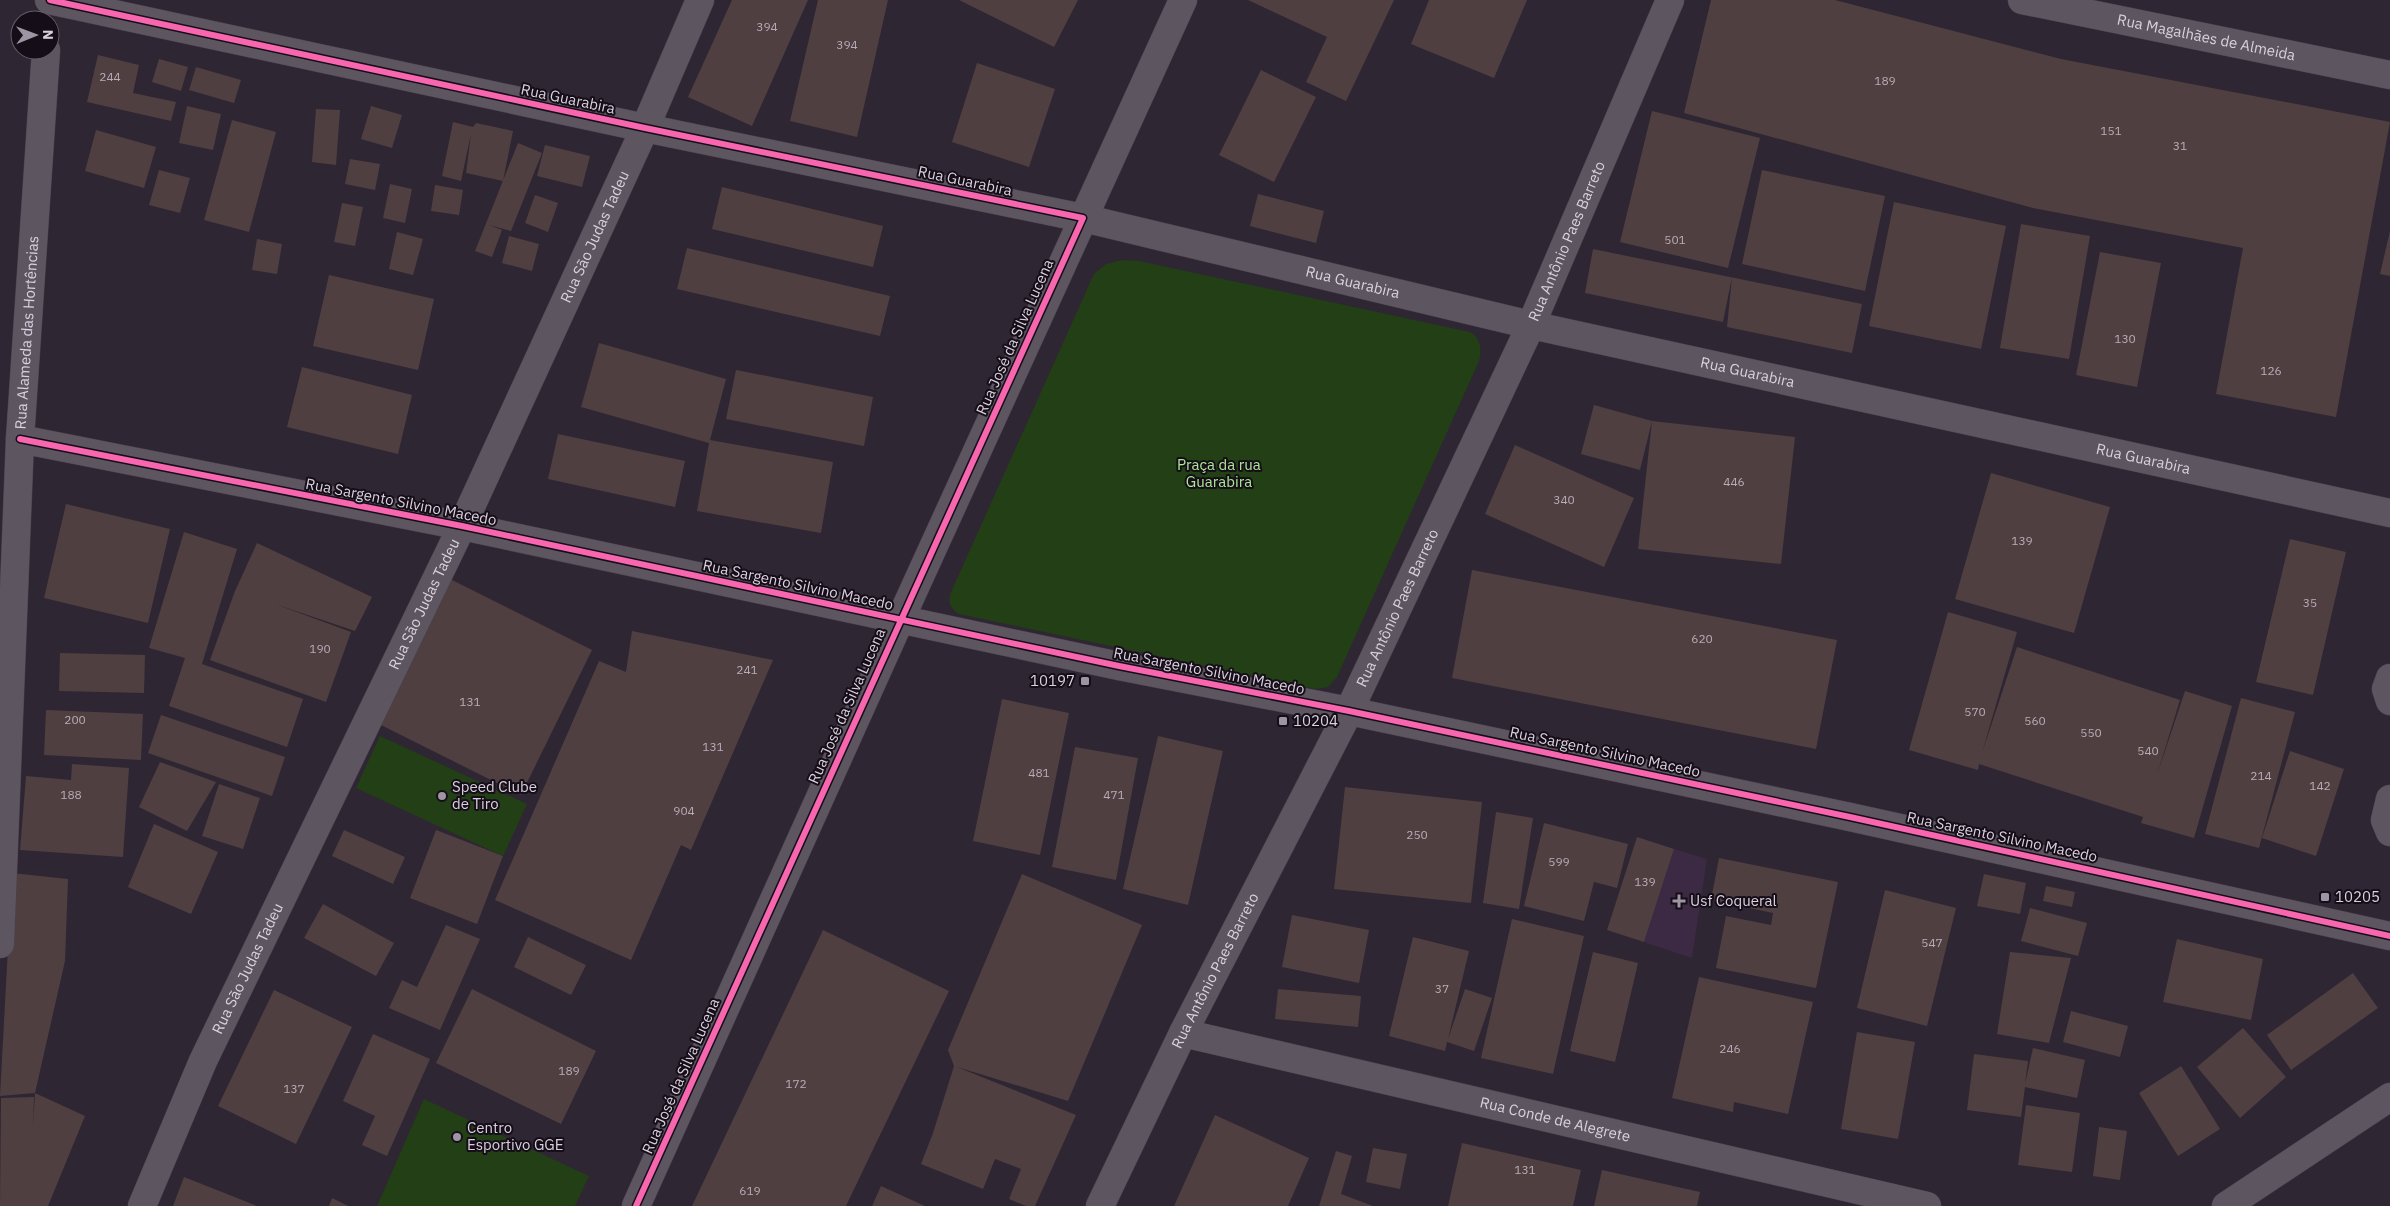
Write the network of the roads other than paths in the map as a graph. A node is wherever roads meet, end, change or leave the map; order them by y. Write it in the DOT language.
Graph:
graph roads {
  1 [pos="50,0"];
  2 [pos="700,0"];
  3 [pos="1183,0"];
  4 [pos="1670,0"];
  5 [pos="2022,0"];
  6 [pos="45,60"];
  7 [pos="2390,75"];
  8 [pos="645,128"];
  9 [pos="1083,218"];
  10 [pos="1531,325"];
  11 [pos="20,439"];
  12 [pos="2390,513"];
  13 [pos="462,526"];
  14 [pos="900,620"];
  15 [pos="2390,678"];
  16 [pos="2390,701"];
  17 [pos="1349,712"];
  18 [pos="2390,799"];
  19 [pos="2390,832"];
  20 [pos="2,859"];
  21 [pos="2390,936"];
  22 [pos="0,944"];
  23 [pos="1183,1033"];
  24 [pos="2390,1097"];
  25 [pos="142,1206"];
  26 [pos="636,1206"];
  27 [pos="1100,1206"];
  28 [pos="1926,1206"];
  29 [pos="2226,1206"];
  1 -- 8 [label="street, Rua Guarabira"];
  2 -- 8 [label="street, Rua São Judas Tadeu"];
  3 -- 9 [label="street, Rua José da Silva Lucena"];
  4 -- 10 [label="street, Rua Antônio Paes Barreto"];
  5 -- 7 [label="street, Rua Magalhães de Almeida"];
  6 -- 11 [label="street, Rua Alameda das Hortências"];
  8 -- 9 [label="street, Rua Guarabira"];
  8 -- 13 [label="street, Rua São Judas Tadeu"];
  9 -- 10 [label="street, Rua Guarabira"];
  9 -- 14 [label="street, Rua José da Silva Lucena"];
  10 -- 12 [label="street, Rua Guarabira"];
  10 -- 17 [label="street, Rua Antônio Paes Barreto"];
  11 -- 13 [label="street, Rua Sargento Silvino Macedo"];
  11 -- 20 [label="street, Rua Alameda das Hortências"];
  13 -- 14 [label="street, Rua Sargento Silvino Macedo"];
  13 -- 25 [label="street, Rua São Judas Tadeu"];
  14 -- 17 [label="street, Rua Sargento Silvino Macedo"];
  14 -- 26 [label="street, Rua José da Silva Lucena"];
  15 -- 16 [label="street"];
  17 -- 21 [label="street, Rua Sargento Silvino Macedo"];
  17 -- 23 [label="street, Rua Antônio Paes Barreto"];
  18 -- 19 [label="street"];
  20 -- 22 [label="street, Rua Alameda das Hortências"];
  23 -- 27 [label="street, Rua Antônio Paes Barreto"];
  23 -- 28 [label="street, Rua Conde de Alegrete"];
  24 -- 29 [label="street"];
}
